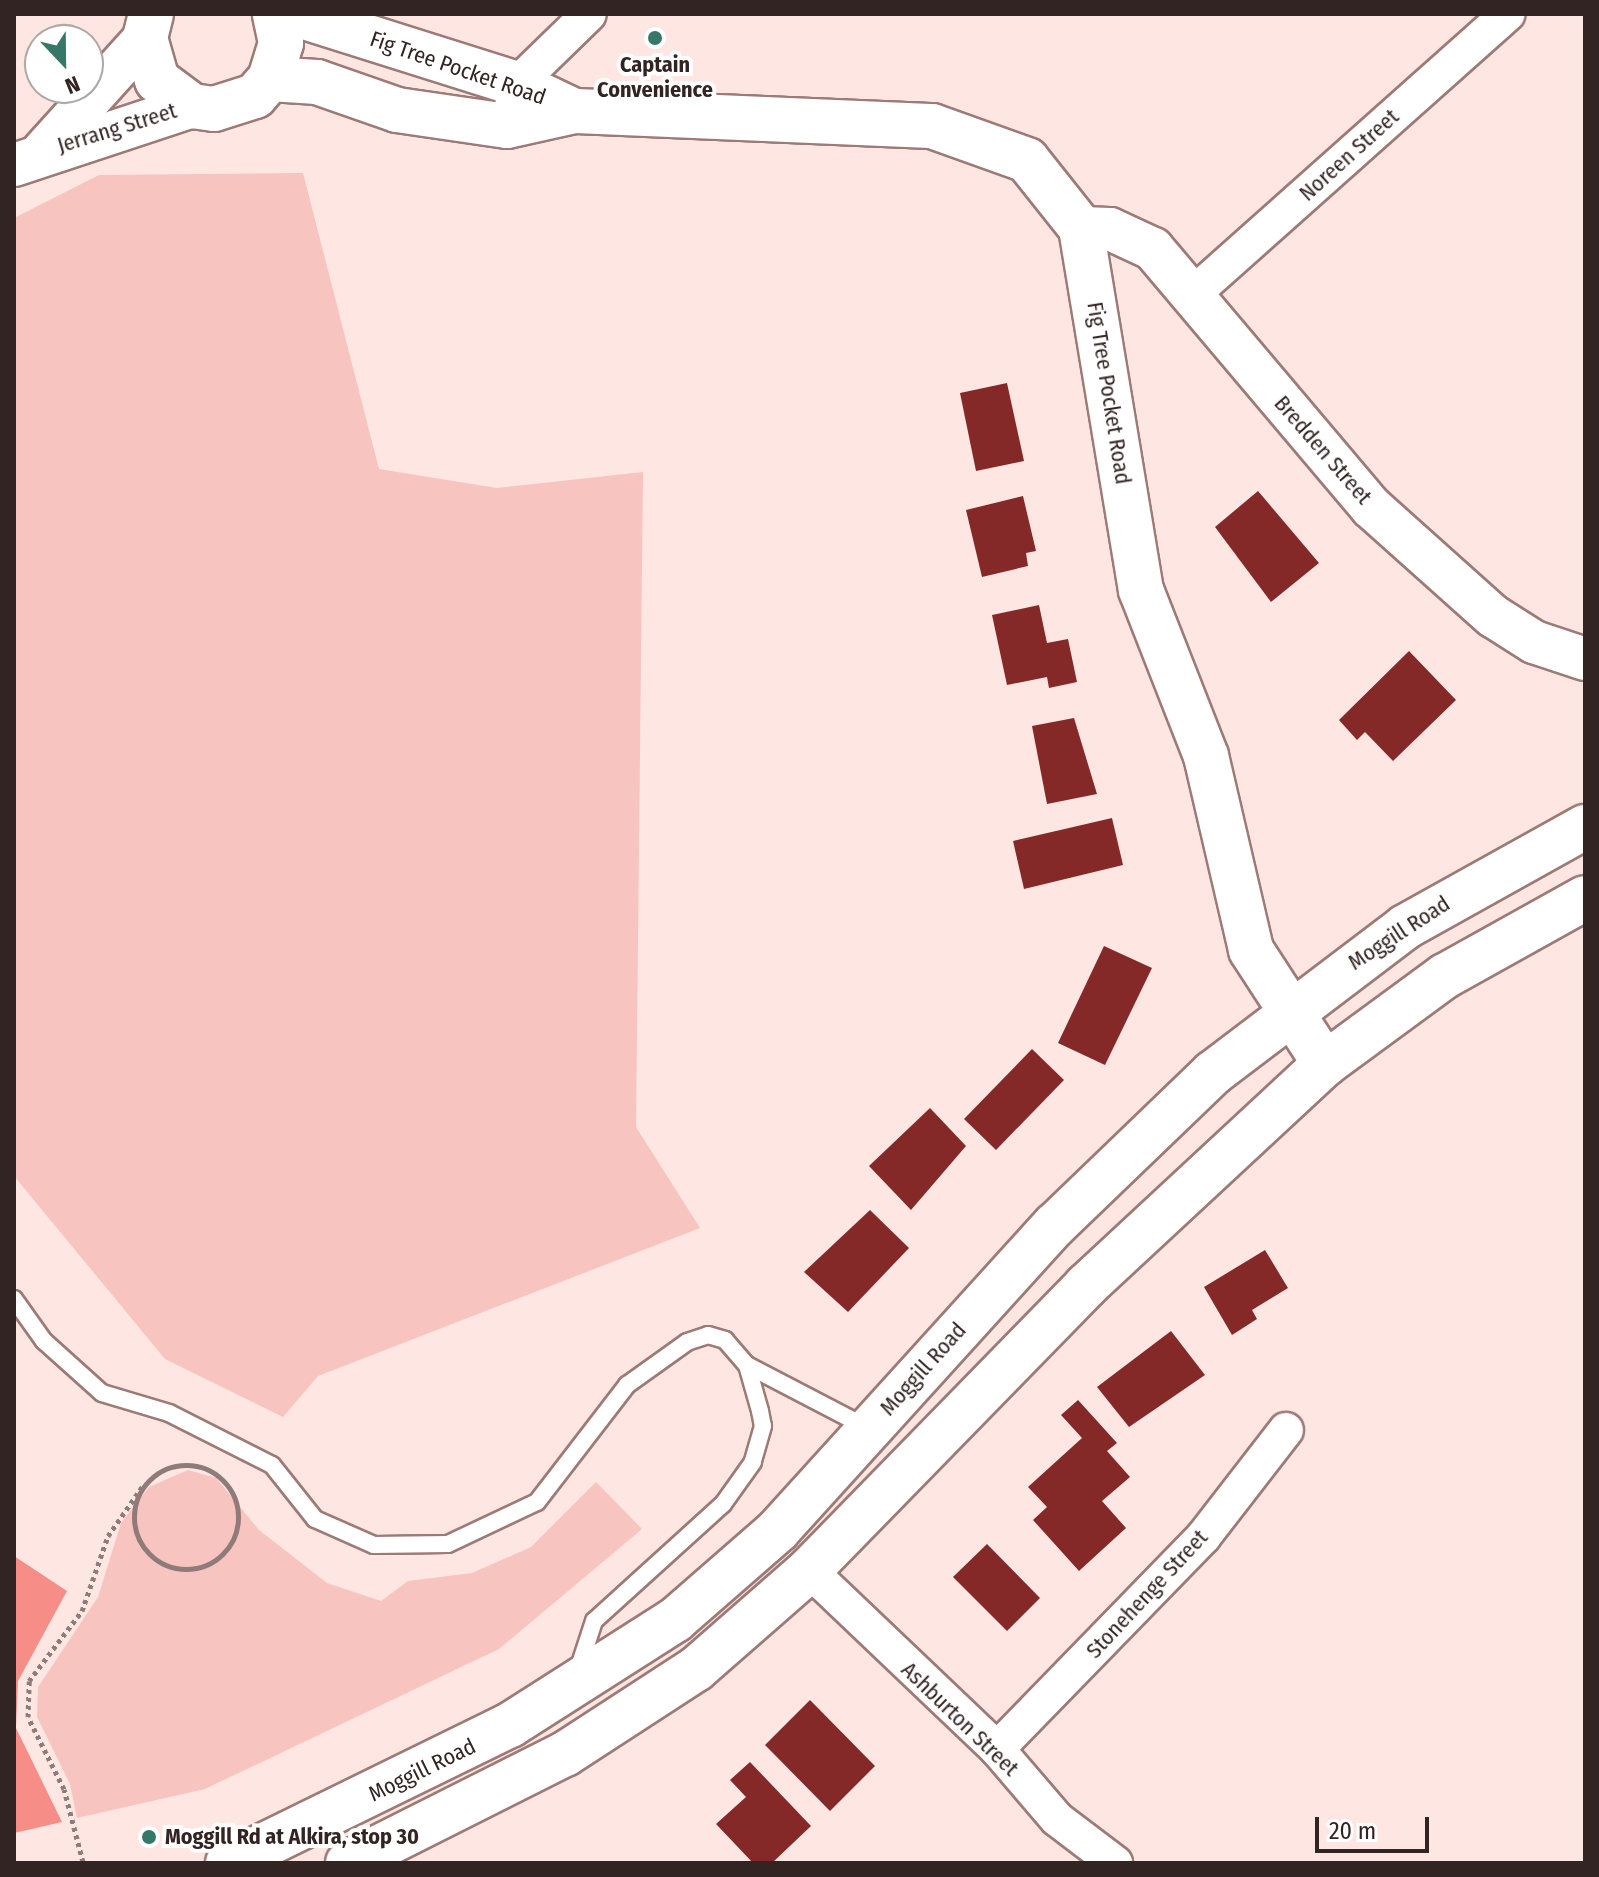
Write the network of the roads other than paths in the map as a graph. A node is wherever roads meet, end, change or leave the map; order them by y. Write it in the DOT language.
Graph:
graph roads {
  1 [pos="275,14"];
  2 [pos="295,14"];
  3 [pos="589,14"];
  4 [pos="1507,14"];
  5 [pos="150,20"];
  6 [pos="270,79"];
  7 [pos="512,105"];
  8 [pos="192,106"];
  9 [pos="28,158"];
  10 [pos="1081,228"];
  11 [pos="1191,296"];
  12 [pos="1585,659"];
  13 [pos="1585,827"];
  14 [pos="1585,898"];
  15 [pos="1287,1011"];
  16 [pos="1325,1064"];
  17 [pos="14,1299"];
  18 [pos="747,1365"];
  19 [pos="870,1429"];
  20 [pos="1286,1430"];
  21 [pos="809,1570"];
  22 [pos="572,1690"];
  23 [pos="997,1749"];
  24 [pos="228,1863"];
  25 [pos="348,1863"];
  26 [pos="1115,1863"];
  1 -- 6 [label="main road"];
  2 -- 7 [label="main road, Fig Tree Pocket Road"];
  3 -- 7 [label="street"];
  4 -- 11 [label="street, Noreen Street"];
  5 -- 8 [label="main road"];
  5 -- 9 [label="street, Jerrang Street"];
  6 -- 7 [label="main road, Fig Tree Pocket Road"];
  6 -- 8 [label="main road"];
  7 -- 10 [label="main road, Fig Tree Pocket Road"];
  8 -- 9 [label="street, Jerrang Street"];
  10 -- 11 [label="street, Bredden Street"];
  10 -- 15 [label="main road, Fig Tree Pocket Road"];
  11 -- 12 [label="street, Bredden Street"];
  13 -- 15 [label="main road, Moggill Road"];
  14 -- 16 [label="main road"];
  15 -- 16 [label="main road, Fig Tree Pocket Road"];
  15 -- 19 [label="main road, Moggill Road"];
  16 -- 21 [label="main road"];
  17 -- 18 [label="lane"];
  18 -- 19 [label="lane"];
  18 -- 22 [label="lane"];
  19 -- 22 [label="main road, Moggill Road"];
  20 -- 23 [label="street, Stonehenge Street"];
  21 -- 23 [label="street, Ashburton Street"];
  21 -- 25 [label="main road"];
  22 -- 24 [label="main road, Moggill Road"];
  23 -- 26 [label="street, Ashburton Street"];
}
